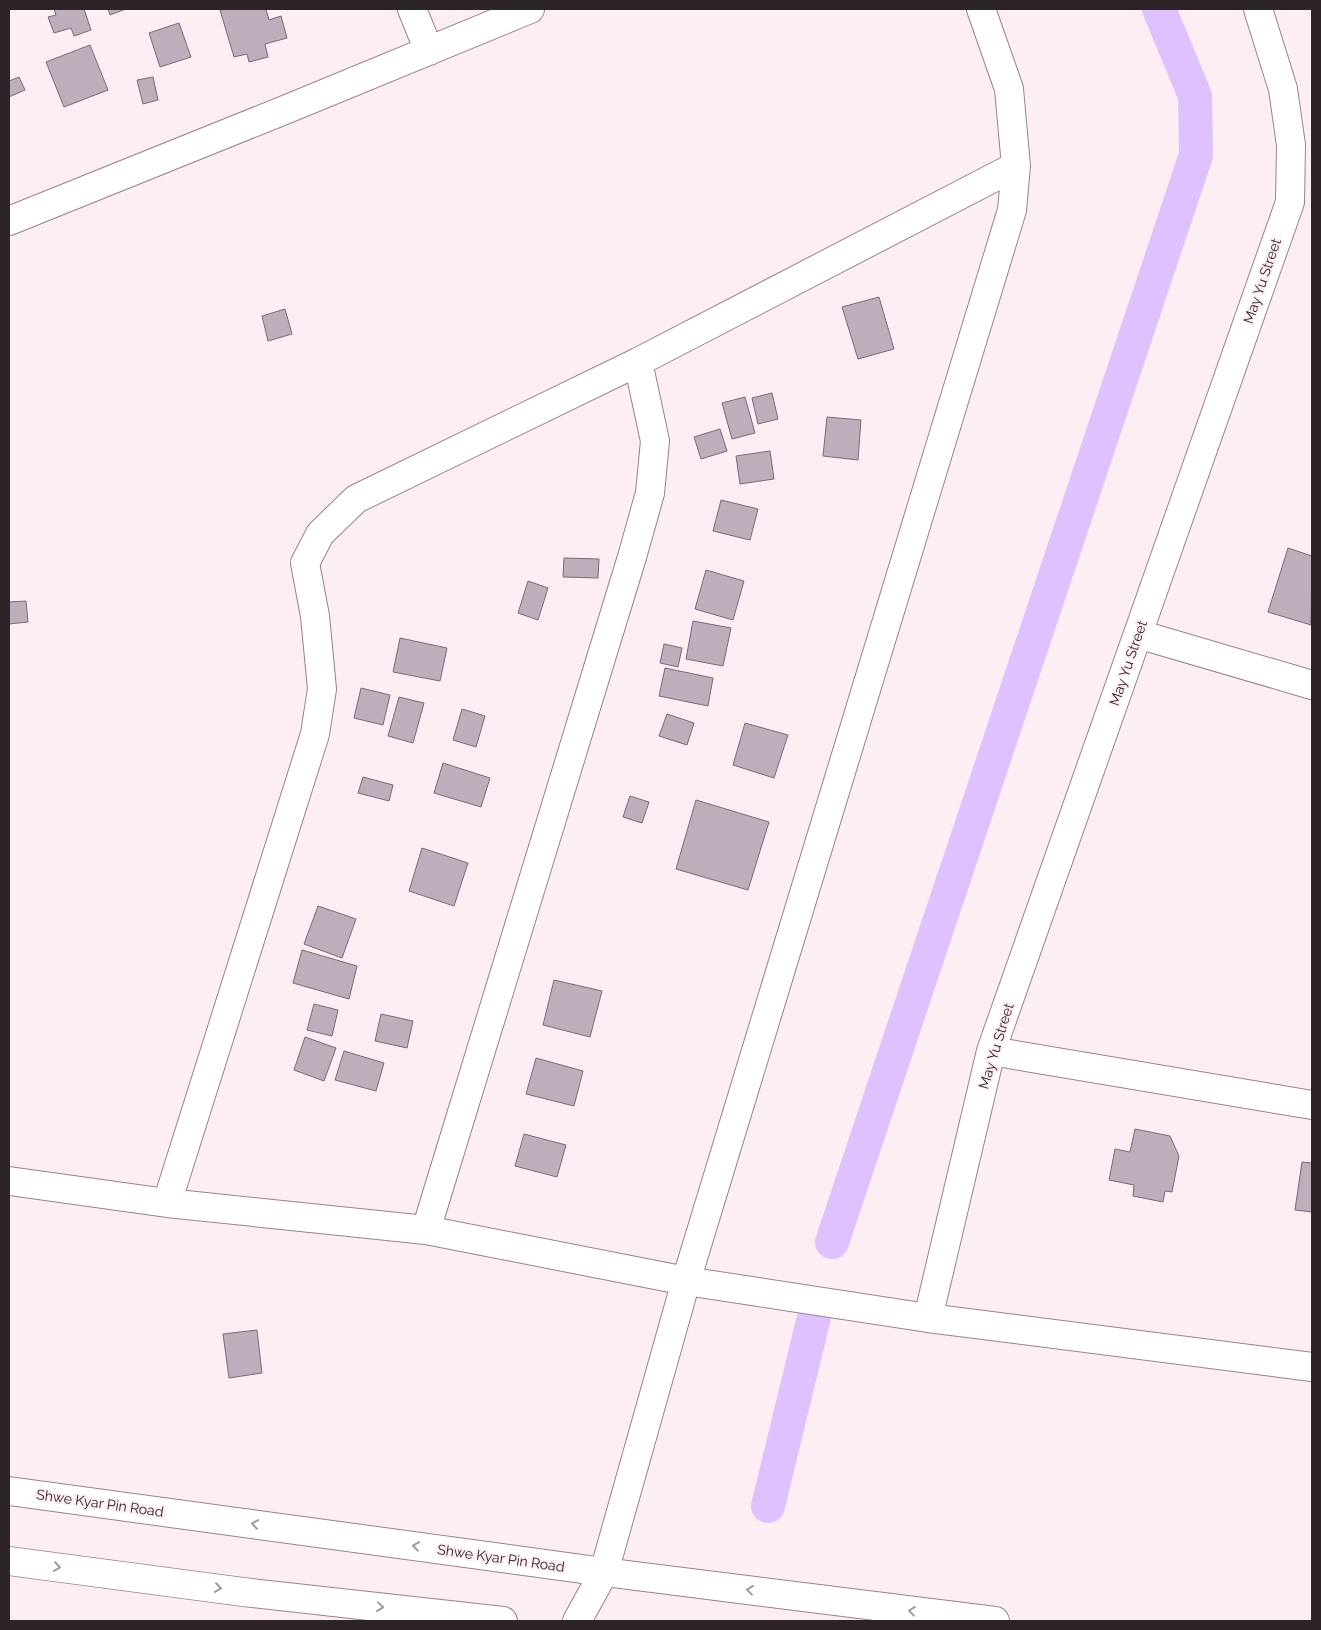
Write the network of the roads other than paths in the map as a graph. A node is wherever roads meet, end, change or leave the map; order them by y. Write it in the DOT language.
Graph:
graph roads {
  1 [pos="412,9"];
  2 [pos="530,9"];
  3 [pos="981,9"];
  4 [pos="1258,9"];
  5 [pos="429,51"];
  6 [pos="1016,166"];
  7 [pos="9,221"];
  8 [pos="638,362"];
  9 [pos="1138,634"];
  10 [pos="1312,685"];
  11 [pos="991,1051"];
  12 [pos="1312,1105"];
  13 [pos="9,1181"];
  14 [pos="167,1203"];
  15 [pos="426,1230"];
  16 [pos="686,1281"];
  17 [pos="928,1318"];
  18 [pos="1312,1367"];
  19 [pos="9,1491"];
  20 [pos="9,1561"];
  21 [pos="604,1572"];
  22 [pos="503,1621"];
  23 [pos="577,1621"];
  24 [pos="995,1621"];
  1 -- 5 [label="street"];
  2 -- 5 [label="street"];
  3 -- 6 [label="street"];
  4 -- 9 [label="street, May Yu Street"];
  5 -- 7 [label="street"];
  6 -- 8 [label="street"];
  6 -- 16 [label="street"];
  8 -- 14 [label="street"];
  8 -- 15 [label="street"];
  9 -- 10 [label="street"];
  9 -- 11 [label="street, May Yu Street"];
  11 -- 12 [label="street"];
  11 -- 17 [label="street, May Yu Street"];
  13 -- 14 [label="street"];
  14 -- 15 [label="street"];
  15 -- 16 [label="street"];
  16 -- 17 [label="street"];
  16 -- 21 [label="street"];
  17 -- 18 [label="street"];
  21 -- 19 [label="street, Shwe Kyar Pin Road, one-way"];
  20 -- 22 [label="street, one-way"];
  21 -- 23 [label="street"];
  24 -- 21 [label="street, Shwe Kyar Pin Road, one-way"];
}
